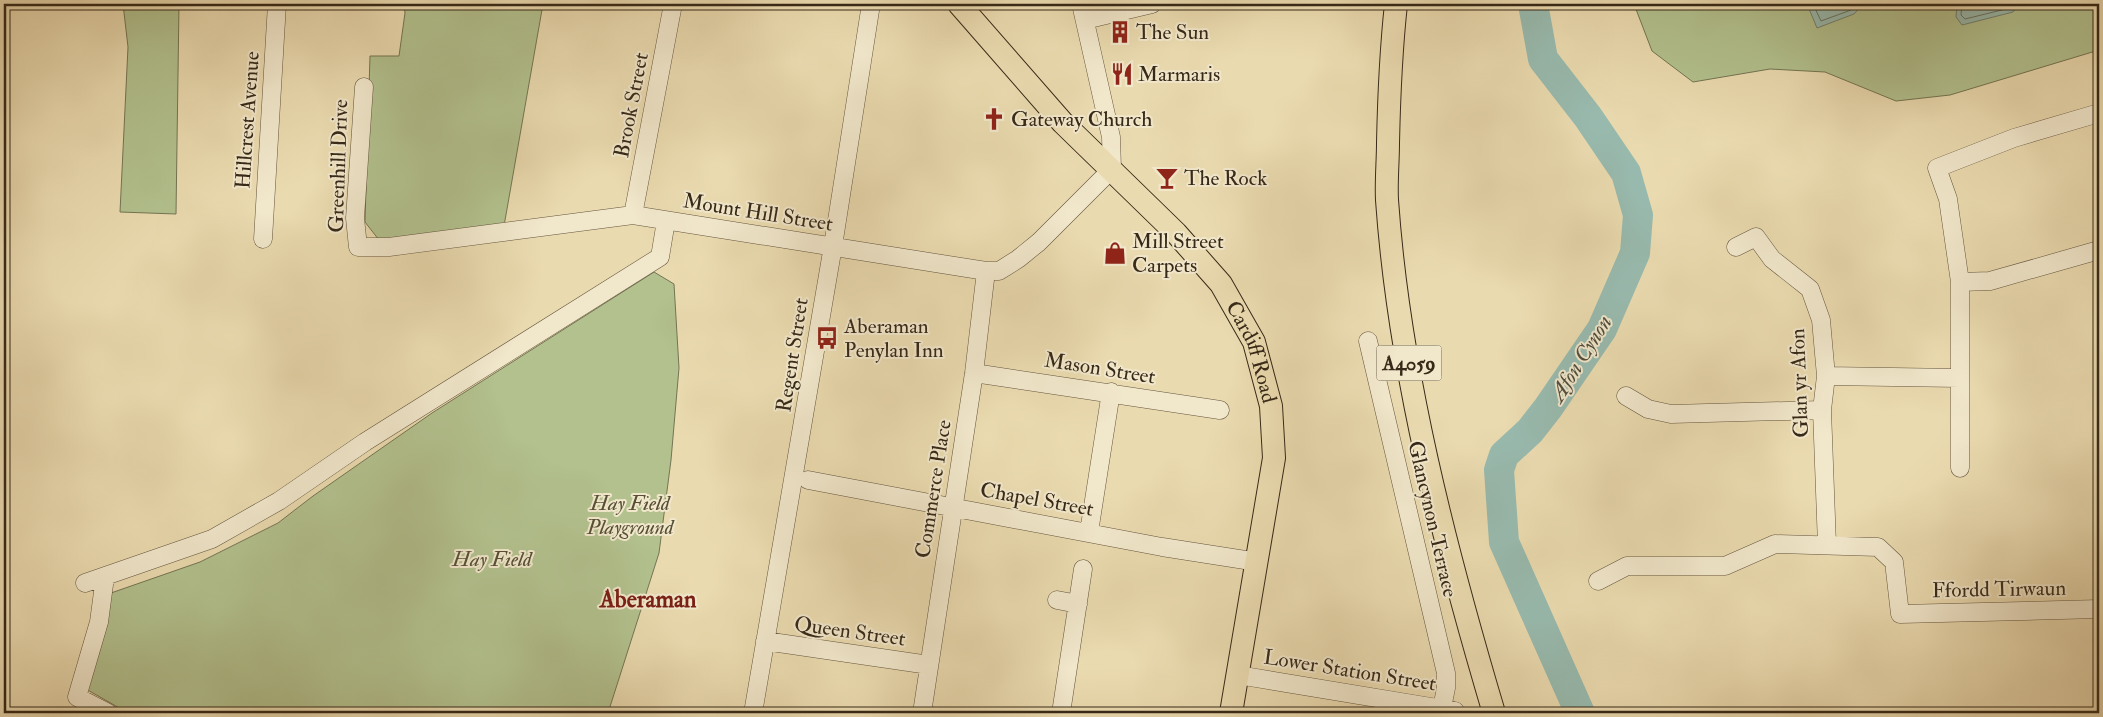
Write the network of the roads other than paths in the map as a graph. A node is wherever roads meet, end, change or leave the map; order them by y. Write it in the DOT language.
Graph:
graph roads {
  1 [pos="277,4"];
  2 [pos="673,4"];
  3 [pos="871,4"];
  4 [pos="959,4"];
  5 [pos="1152,4"];
  6 [pos="1396,4"];
  7 [pos="1083,12"];
  8 [pos="364,87"];
  9 [pos="2099,113"];
  10 [pos="1112,169"];
  11 [pos="633,214"];
  12 [pos="666,221"];
  13 [pos="263,240"];
  14 [pos="833,246"];
  15 [pos="358,247"];
  16 [pos="1736,247"];
  17 [pos="2099,250"];
  18 [pos="986,271"];
  19 [pos="1960,282"];
  20 [pos="1368,341"];
  21 [pos="974,373"];
  22 [pos="1826,376"];
  23 [pos="1959,378"];
  24 [pos="1111,392"];
  25 [pos="1626,396"];
  26 [pos="1220,410"];
  27 [pos="1822,410"];
  28 [pos="1960,468"];
  29 [pos="808,480"];
  30 [pos="952,507"];
  31 [pos="1089,532"];
  32 [pos="1827,545"];
  33 [pos="1258,562"];
  34 [pos="1083,569"];
  35 [pos="105,577"];
  36 [pos="1598,581"];
  37 [pos="86,583"];
  38 [pos="1057,600"];
  39 [pos="1078,604"];
  40 [pos="2099,609"];
  41 [pos="765,641"];
  42 [pos="929,664"];
  43 [pos="1238,675"];
  44 [pos="1380,706"];
  45 [pos="1449,709"];
  46 [pos="108,713"];
  47 [pos="753,713"];
  48 [pos="922,713"];
  49 [pos="1061,713"];
  50 [pos="1231,713"];
  51 [pos="1494,713"];
  1 -- 13 [label="street, Hillcrest Avenue"];
  2 -- 11 [label="street, Brook Street"];
  3 -- 14 [label="street, Regent Street"];
  4 -- 10 [label="main road, Cardiff Road"];
  5 -- 7 [label="street"];
  6 -- 51 [label="main road, A4059"];
  7 -- 10 [label="street"];
  8 -- 15 [label="street, Greenhill Drive"];
  9 -- 19 [label="street"];
  10 -- 18 [label="street, Mount Hill Street"];
  10 -- 33 [label="main road, Cardiff Road"];
  11 -- 12 [label="street, Mount Hill Street"];
  11 -- 15 [label="street, Mount Hill Street"];
  12 -- 14 [label="street, Mount Hill Street"];
  12 -- 35 [label="street"];
  14 -- 18 [label="street, Mount Hill Street"];
  14 -- 41 [label="street, Regent Street"];
  16 -- 22 [label="street, Glan yr Afon"];
  17 -- 19 [label="street"];
  18 -- 21 [label="street, Commerce Place"];
  19 -- 23 [label="street"];
  20 -- 45 [label="street, Glancynon Terrace"];
  21 -- 24 [label="street, Mason Street"];
  21 -- 30 [label="street, Commerce Place"];
  22 -- 23 [label="street"];
  22 -- 27 [label="street, Glan yr Afon"];
  23 -- 28 [label="street"];
  24 -- 26 [label="street, Mason Street"];
  24 -- 31 [label="street"];
  25 -- 27 [label="street"];
  27 -- 32 [label="street, Glan yr Afon"];
  29 -- 30 [label="street, Chapel Street"];
  30 -- 31 [label="street, Chapel Street"];
  30 -- 42 [label="street, Commerce Place"];
  31 -- 33 [label="street, Chapel Street"];
  32 -- 36 [label="street"];
  32 -- 40 [label="street, Ffordd Tirwaun"];
  33 -- 43 [label="main road, Cardiff Road"];
  34 -- 39 [label="street"];
  35 -- 37 [label="street"];
  35 -- 46 [label="street"];
  38 -- 39 [label="street"];
  39 -- 49 [label="street"];
  41 -- 42 [label="street, Queen Street"];
  41 -- 47 [label="street, Regent Street"];
  42 -- 48 [label="street, Commerce Place"];
  43 -- 44 [label="street, Lower Station Street"];
  43 -- 50 [label="main road, Cardiff Road"];
  44 -- 45 [label="street, Lower Station Street"];
}
